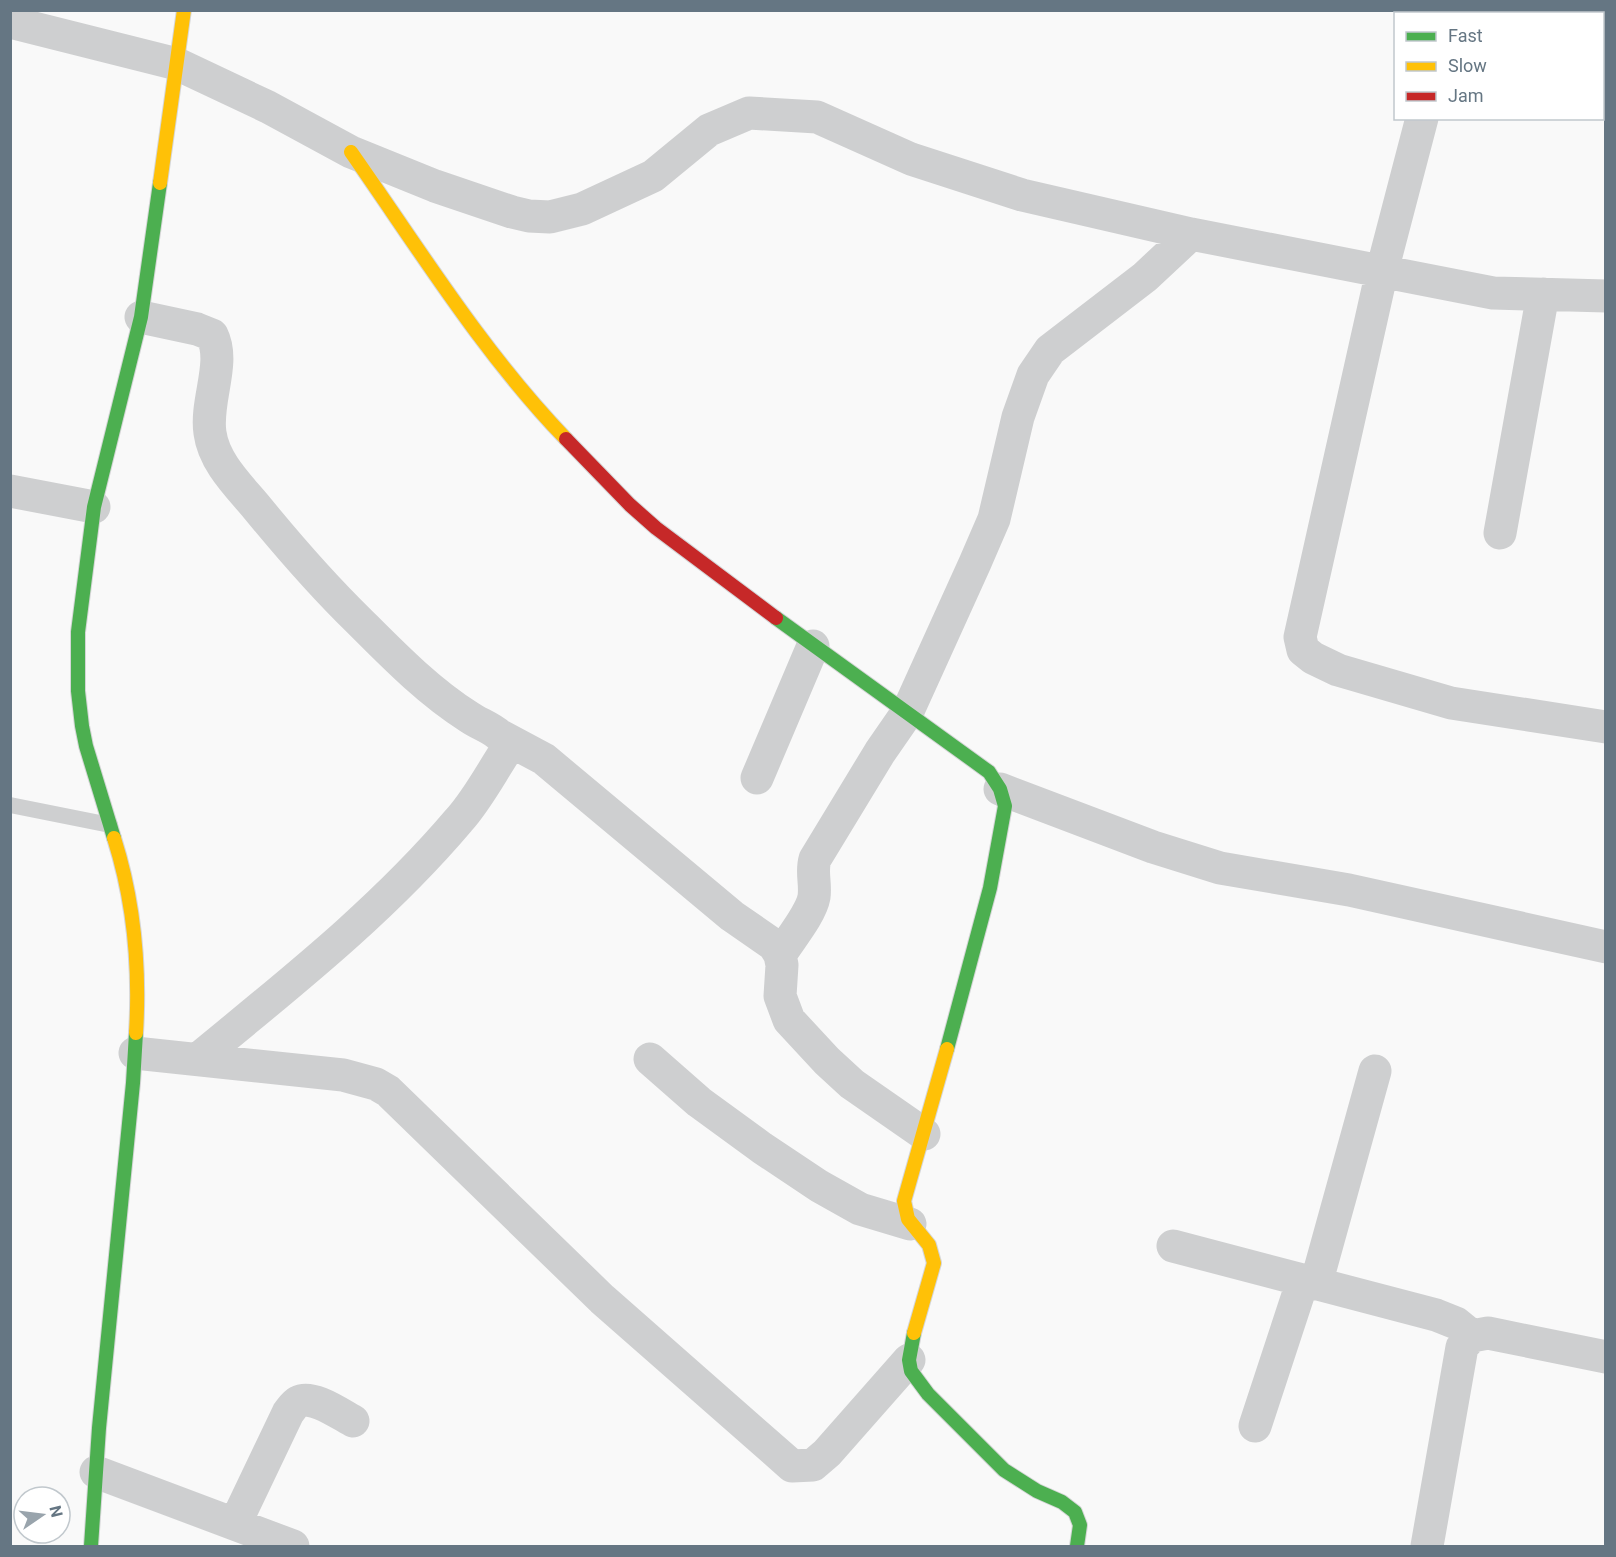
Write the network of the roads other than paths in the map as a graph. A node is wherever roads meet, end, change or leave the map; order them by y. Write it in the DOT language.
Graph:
graph roads {
  1 [pos="184,10"];
  2 [pos="10,22"];
  3 [pos="177,64"];
  4 [pos="1421,120"];
  5 [pos="351,152"];
  6 [pos="1191,234"];
  7 [pos="1382,271"];
  8 [pos="1543,294"];
  9 [pos="1605,296"];
  10 [pos="141,317"];
  11 [pos="10,491"];
  12 [pos="94,507"];
  13 [pos="1500,533"];
  14 [pos="813,646"];
  15 [pos="907,713"];
  16 [pos="1605,727"];
  17 [pos="501,735"];
  18 [pos="757,778"];
  19 [pos="1000,789"];
  20 [pos="10,805"];
  21 [pos="110,825"];
  22 [pos="1605,947"];
  23 [pos="780,954"];
  24 [pos="135,1053"];
  25 [pos="198,1059"];
  26 [pos="650,1059"];
  27 [pos="1375,1071"];
  28 [pos="924,1134"];
  29 [pos="909,1224"];
  30 [pos="1173,1246"];
  31 [pos="1309,1282"];
  32 [pos="1472,1336"];
  33 [pos="1605,1357"];
  34 [pos="909,1360"];
  35 [pos="353,1421"];
  36 [pos="1254,1426"];
  37 [pos="96,1472"];
  38 [pos="235,1524"];
  39 [pos="91,1546"];
  40 [pos="293,1546"];
  41 [pos="1077,1546"];
  42 [pos="1427,1546"];
  1 -- 3 [label="street"];
  2 -- 3 [label="street"];
  3 -- 5 [label="street"];
  3 -- 10 [label="street"];
  4 -- 7 [label="street"];
  5 -- 6 [label="street"];
  5 -- 14 [label="street"];
  6 -- 7 [label="street"];
  6 -- 15 [label="street"];
  7 -- 8 [label="street"];
  7 -- 16 [label="street"];
  8 -- 9 [label="street"];
  8 -- 13 [label="street"];
  10 -- 12 [label="street"];
  10 -- 17 [label="street"];
  11 -- 12 [label="street"];
  12 -- 21 [label="street"];
  14 -- 15 [label="street"];
  14 -- 18 [label="street"];
  15 -- 19 [label="street"];
  15 -- 23 [label="street"];
  17 -- 23 [label="street"];
  17 -- 25 [label="street"];
  19 -- 22 [label="street"];
  19 -- 28 [label="street"];
  20 -- 21 [label="lane"];
  21 -- 24 [label="street"];
  23 -- 28 [label="street"];
  24 -- 25 [label="street"];
  24 -- 37 [label="street"];
  25 -- 34 [label="street"];
  26 -- 29 [label="street"];
  27 -- 31 [label="street"];
  28 -- 29 [label="street"];
  29 -- 34 [label="street"];
  30 -- 31 [label="street"];
  31 -- 32 [label="street"];
  31 -- 36 [label="street"];
  32 -- 33 [label="street"];
  32 -- 42 [label="street"];
  34 -- 41 [label="street"];
  35 -- 38 [label="street"];
  37 -- 38 [label="street"];
  37 -- 39 [label="street"];
  38 -- 40 [label="street"];
}
